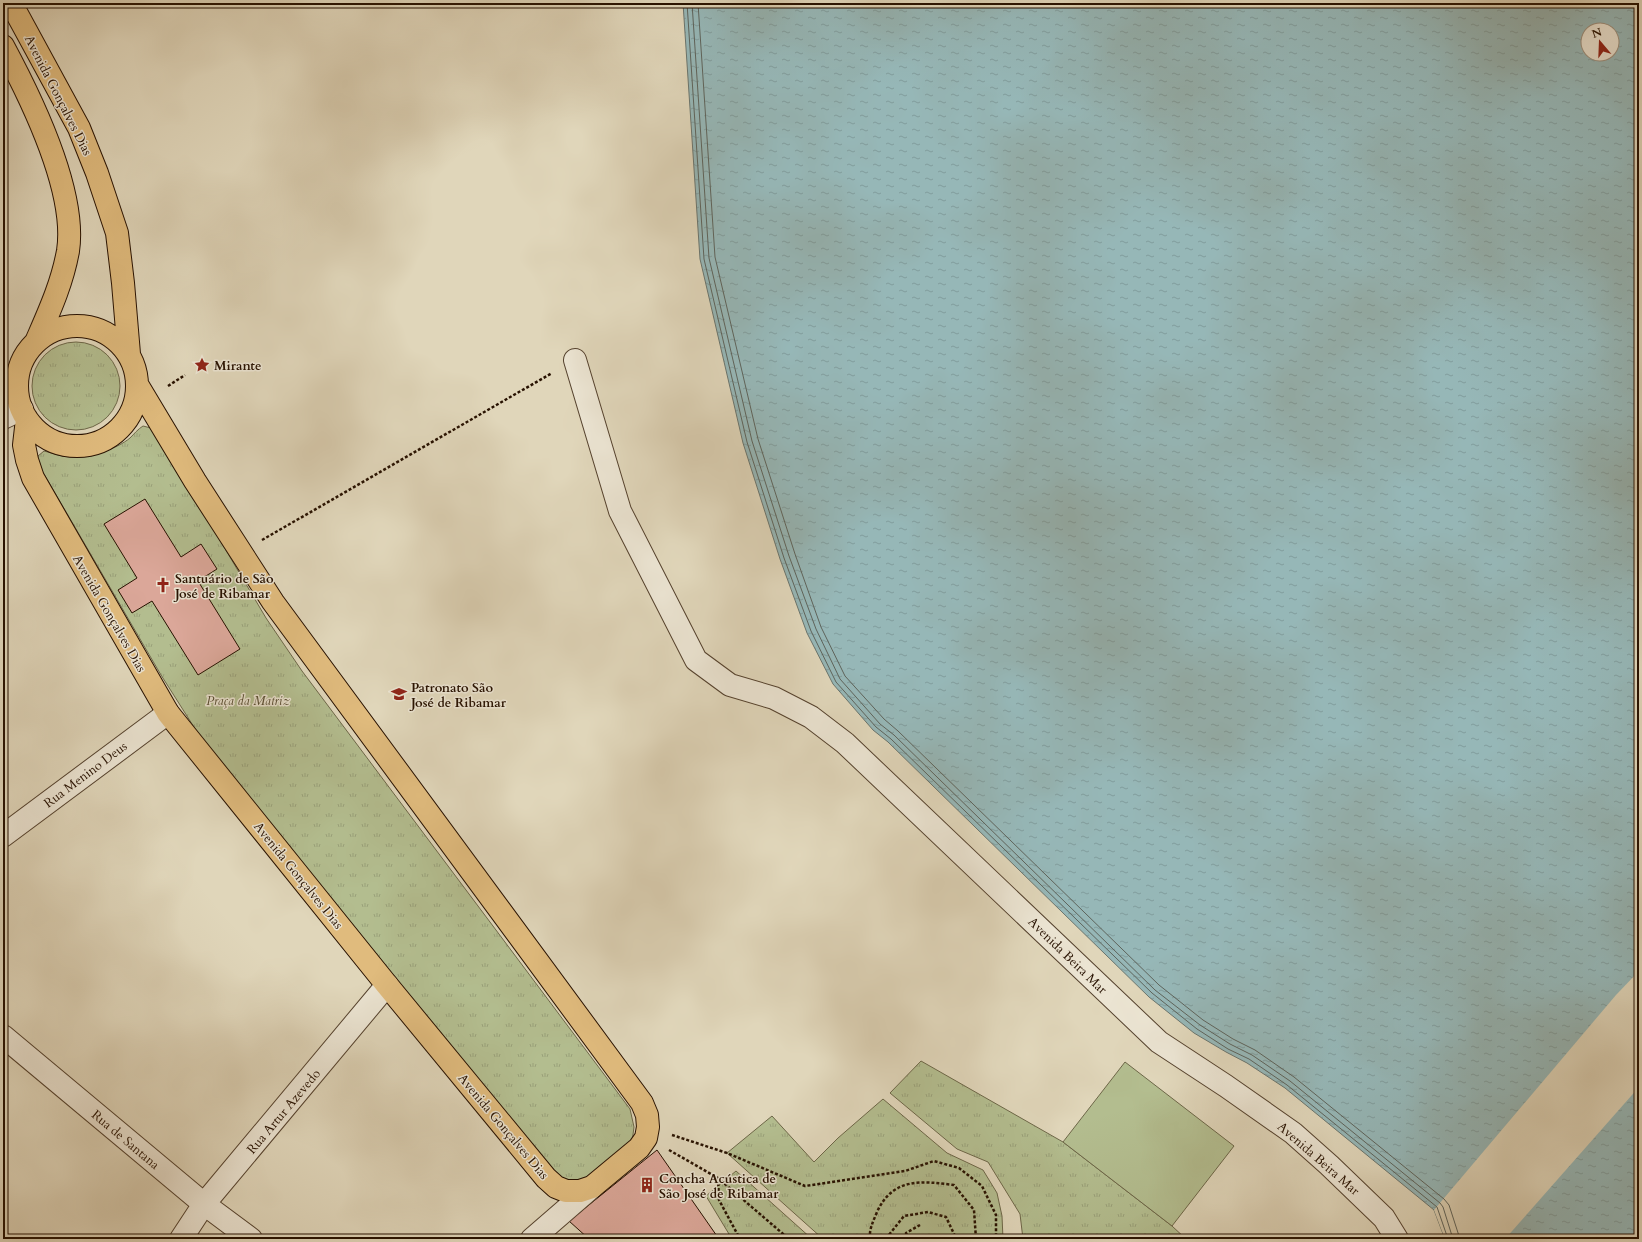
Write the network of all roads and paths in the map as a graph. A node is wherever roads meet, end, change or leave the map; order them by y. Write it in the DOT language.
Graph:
graph roads {
  1 [pos="11,3"];
  2 [pos="3,46"];
  3 [pos="36,342"];
  4 [pos="129,354"];
  5 [pos="575,360"];
  6 [pos="185,375"];
  7 [pos="138,386"];
  8 [pos="167,387"];
  9 [pos="17,415"];
  10 [pos="256,544"];
  11 [pos="168,712"];
  12 [pos="3,836"];
  13 [pos="387,985"];
  14 [pos="3,1036"];
  15 [pos="647,1132"];
  16 [pos="718,1178"];
  17 [pos="592,1187"];
  18 [pos="204,1204"];
  19 [pos="920,1225"];
  20 [pos="786,1236"];
  21 [pos="181,1239"];
  22 [pos="251,1239"];
  23 [pos="532,1239"];
  24 [pos="740,1239"];
  25 [pos="776,1239"];
  26 [pos="789,1239"];
  27 [pos="870,1239"];
  28 [pos="889,1239"];
  29 [pos="909,1239"];
  30 [pos="955,1239"];
  31 [pos="976,1239"];
  32 [pos="996,1239"];
  33 [pos="1397,1239"];
  1 -- 4 [label="main road, Avenida Gonçalves Dias"];
  2 -- 3 [label="main road"];
  3 -- 4 [label="main road"];
  3 -- 9 [label="main road"];
  4 -- 7 [label="main road"];
  5 -- 10 [label="path"];
  5 -- 33 [label="street, Avenida Beira Mar"];
  6 -- 8 [label="path"];
  7 -- 9 [label="main road"];
  7 -- 15 [label="main road"];
  9 -- 11 [label="main road, Avenida Gonçalves Dias"];
  11 -- 12 [label="street, Rua Menino Deus"];
  11 -- 13 [label="main road, Avenida Gonçalves Dias"];
  13 -- 17 [label="main road, Avenida Gonçalves Dias"];
  13 -- 18 [label="street, Rua Artur Azevedo"];
  14 -- 18 [label="street, Rua de Santana"];
  15 -- 16 [label="path"];
  15 -- 17 [label="main road, Avenida Gonçalves Dias"];
  15 -- 32 [label="path"];
  16 -- 20 [label="path"];
  16 -- 24 [label="path"];
  17 -- 23 [label="street"];
  18 -- 21 [label="street, Rua Artur Azevedo"];
  18 -- 22 [label="street, Rua de Santana"];
  19 -- 29 [label="path"];
  20 -- 25 [label="path"];
  20 -- 26 [label="path"];
  27 -- 31 [label="path"];
  28 -- 30 [label="path"];
}
